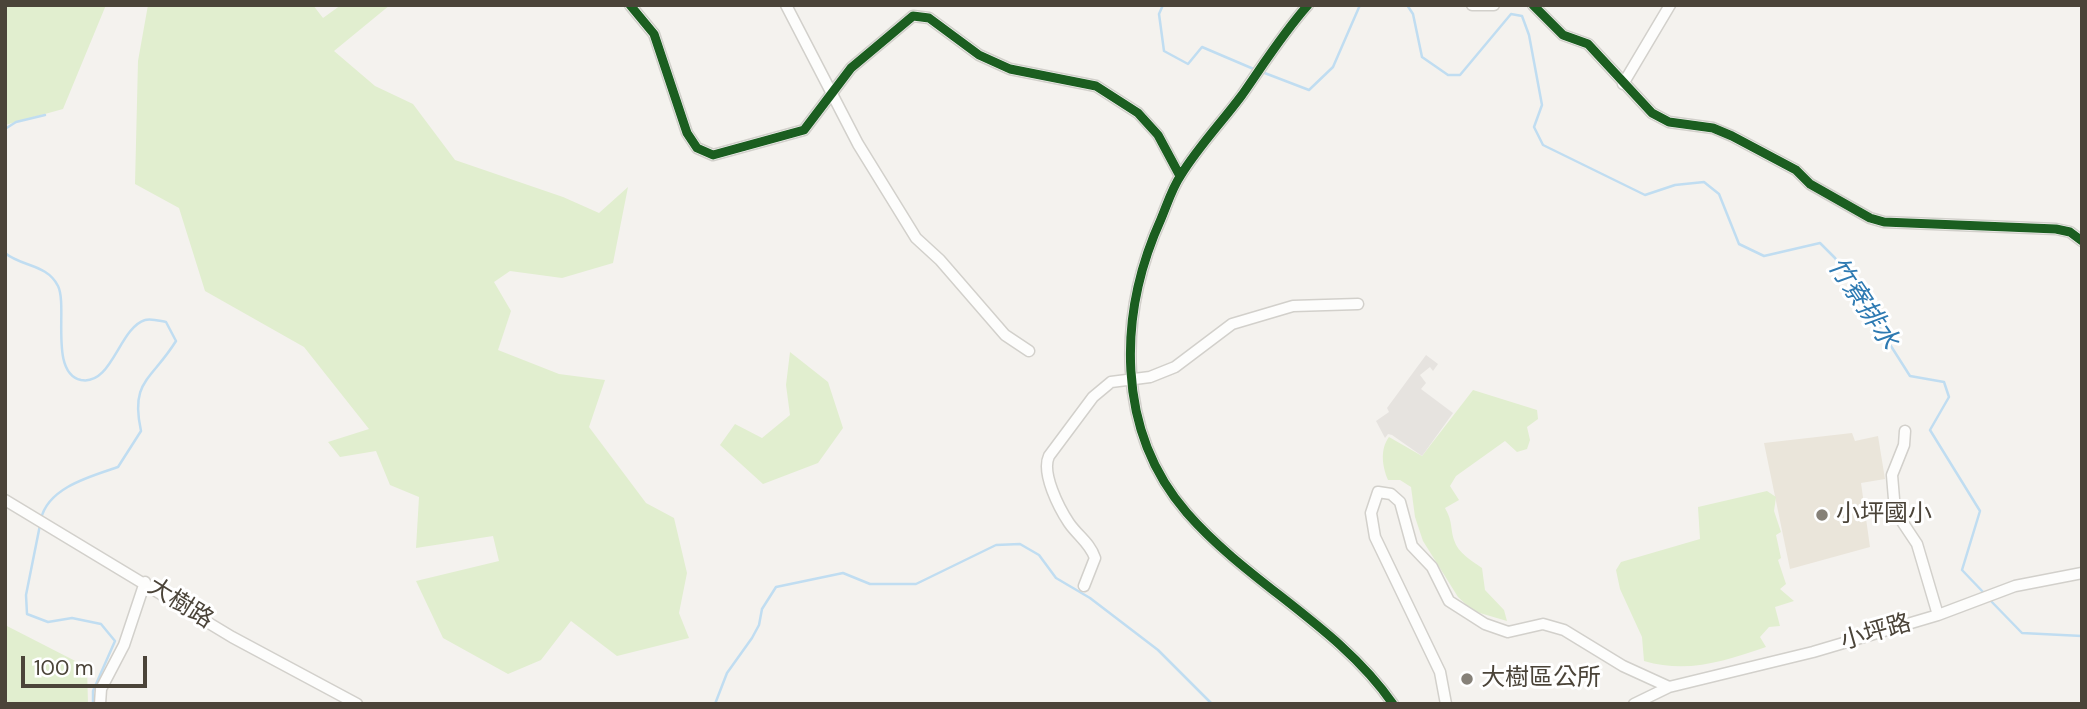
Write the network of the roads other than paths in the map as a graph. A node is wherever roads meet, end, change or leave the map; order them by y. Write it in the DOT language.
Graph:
graph roads {
  1 [pos="630,5"];
  2 [pos="786,5"];
  3 [pos="1308,5"];
  4 [pos="1472,5"];
  5 [pos="1494,5"];
  6 [pos="1532,5"];
  7 [pos="1670,5"];
  8 [pos="1623,85"];
  9 [pos="833,94"];
  10 [pos="1180,176"];
  11 [pos="2082,241"];
  12 [pos="1358,304"];
  13 [pos="1029,351"];
  14 [pos="1130,380"];
  15 [pos="1905,431"];
  16 [pos="5,500"];
  17 [pos="2082,573"];
  18 [pos="145,582"];
  19 [pos="1084,586"];
  20 [pos="1938,615"];
  21 [pos="1669,687"];
  22 [pos="100,704"];
  23 [pos="357,704"];
  24 [pos="1393,704"];
  25 [pos="1446,704"];
  26 [pos="1634,704"];
  1 -- 9 [label="street"];
  2 -- 9 [label="street"];
  3 -- 10 [label="street"];
  4 -- 5 [label="street"];
  6 -- 8 [label="street"];
  7 -- 8 [label="street"];
  8 -- 11 [label="street"];
  9 -- 10 [label="street"];
  9 -- 13 [label="street"];
  10 -- 14 [label="street"];
  12 -- 14 [label="street"];
  14 -- 19 [label="street"];
  14 -- 24 [label="street"];
  15 -- 20 [label="street"];
  16 -- 18 [label="street, 大樹路"];
  17 -- 20 [label="street, 小坪路"];
  18 -- 22 [label="street"];
  18 -- 23 [label="street, 大樹路"];
  20 -- 21 [label="street, 小坪路"];
  21 -- 25 [label="street"];
  21 -- 26 [label="street, 小坪路"];
}
